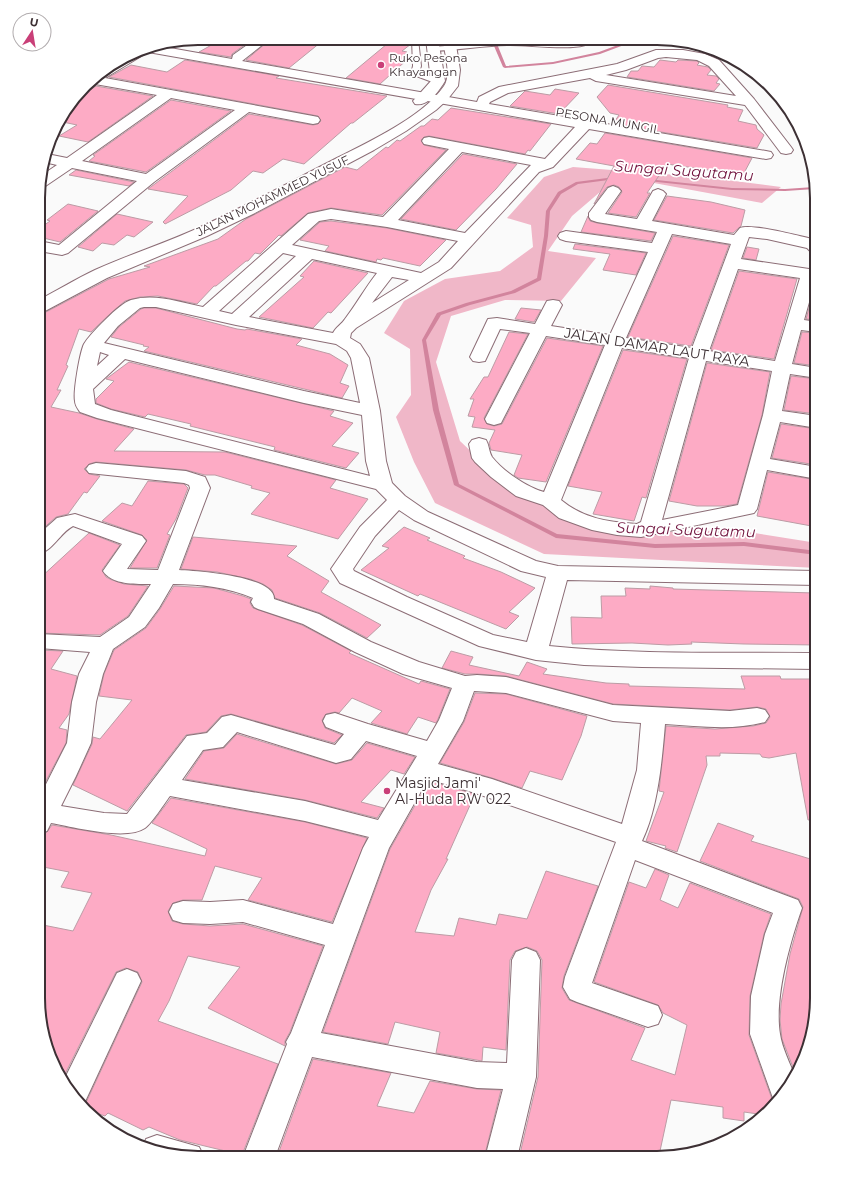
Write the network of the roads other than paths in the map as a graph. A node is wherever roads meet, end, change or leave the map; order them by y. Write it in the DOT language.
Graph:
graph roads {
  1 [pos="256,45"];
  2 [pos="415,45"];
  3 [pos="433,45"];
  4 [pos="452,45"];
  5 [pos="552,45"];
  6 [pos="580,45"];
  7 [pos="163,49"];
  8 [pos="165,49"];
  9 [pos="238,58"];
  10 [pos="588,75"];
  11 [pos="99,81"];
  12 [pos="353,81"];
  13 [pos="169,93"];
  14 [pos="431,93"];
  15 [pos="748,102"];
  16 [pos="483,104"];
  17 [pos="246,108"];
  18 [pos="312,120"];
  19 [pos="570,122"];
  20 [pos="585,125"];
  21 [pos="429,141"];
  22 [pos="460,146"];
  23 [pos="64,147"];
  24 [pos="85,151"];
  25 [pos="768,152"];
  26 [pos="50,159"];
  27 [pos="69,162"];
  28 [pos="538,164"];
  29 [pos="46,179"];
  30 [pos="148,179"];
  31 [pos="613,191"];
  32 [pos="658,194"];
  33 [pos="387,222"];
  34 [pos="642,225"];
  35 [pos="666,229"];
  36 [pos="566,236"];
  37 [pos="469,239"];
  38 [pos="741,241"];
  39 [pos="810,244"];
  40 [pos="45,247"];
  41 [pos="282,248"];
  42 [pos="658,249"];
  43 [pos="308,254"];
  44 [pos="733,263"];
  45 [pos="388,271"];
  46 [pos="422,278"];
  47 [pos="810,280"];
  48 [pos="810,288"];
  49 [pos="45,292"];
  50 [pos="45,304"];
  51 [pos="553,305"];
  52 [pos="207,313"];
  53 [pos="236,320"];
  54 [pos="794,324"];
  55 [pos="810,326"];
  56 [pos="541,329"];
  57 [pos="345,332"];
  58 [pos="616,341"];
  59 [pos="92,345"];
  60 [pos="122,352"];
  61 [pos="699,354"];
  62 [pos="479,357"];
  63 [pos="782,367"];
  64 [pos="810,372"];
  65 [pos="84,388"];
  66 [pos="371,411"];
  67 [pos="772,415"];
  68 [pos="494,419"];
  69 [pos="810,421"];
  70 [pos="479,444"];
  71 [pos="760,463"];
  72 [pos="96,469"];
  73 [pos="810,472"];
  74 [pos="390,493"];
  75 [pos="550,501"];
  76 [pos="641,531"];
  77 [pos="45,537"];
  78 [pos="558,574"];
  79 [pos="166,577"];
  80 [pos="810,578"];
  81 [pos="45,641"];
  82 [pos="104,645"];
  83 [pos="536,652"];
  84 [pos="810,661"];
  85 [pos="465,684"];
  86 [pos="654,715"];
  87 [pos="757,716"];
  88 [pos="335,722"];
  89 [pos="361,731"];
  90 [pos="427,759"];
  91 [pos="164,786"];
  92 [pos="45,808"];
  93 [pos="45,816"];
  94 [pos="385,832"];
  95 [pos="629,841"];
  96 [pos="183,912"];
  97 [pos="342,938"];
  98 [pos="526,960"];
  99 [pos="127,981"];
  100 [pos="648,1015"];
  101 [pos="301,1042"];
  102 [pos="521,1077"];
  103 [pos="783,1085"];
  104 [pos="75,1089"];
  105 [pos="261,1151"];
  106 [pos="503,1151"];
  1 -- 9 [label="street"];
  2 -- 14 [label="lane"];
  3 -- 14 [label="street"];
  4 -- 14 [label="street, JALAN MOHAMMED YUSUF"];
  5 -- 6 [label="lane"];
  7 -- 12 [label="street"];
  8 -- 9 [label="street"];
  9 -- 12 [label="street"];
  10 -- 15 [label="street"];
  10 -- 15 [label="street"];
  10 -- 16 [label="street"];
  11 -- 13 [label="street"];
  12 -- 14 [label="street, PESONA MUNGIL"];
  13 -- 17 [label="street"];
  13 -- 24 [label="street"];
  14 -- 16 [label="street, PESONA MUNGIL"];
  14 -- 49 [label="street, JALAN MOHAMMED YUSUF"];
  14 -- 50 [label="street, JALAN MOHAMMED YUSUF"];
  15 -- 25 [label="street"];
  16 -- 19 [label="street, PESONA MUNGIL"];
  16 -- 25 [label="street, PESONA MUNGIL"];
  17 -- 18 [label="street"];
  17 -- 30 [label="street"];
  19 -- 20 [label="street, PESONA MUNGIL"];
  19 -- 28 [label="street"];
  20 -- 25 [label="street, PESONA MUNGIL"];
  20 -- 28 [label="street"];
  21 -- 22 [label="street"];
  22 -- 28 [label="street"];
  22 -- 33 [label="street"];
  23 -- 24 [label="street"];
  24 -- 27 [label="street"];
  26 -- 27 [label="street"];
  27 -- 29 [label="street"];
  27 -- 30 [label="street"];
  28 -- 37 [label="street"];
  30 -- 40 [label="street"];
  31 -- 34 [label="street"];
  32 -- 34 [label="street"];
  33 -- 37 [label="street"];
  33 -- 41 [label="street"];
  34 -- 35 [label="street"];
  35 -- 38 [label="street"];
  35 -- 42 [label="street"];
  36 -- 42 [label="street"];
  37 -- 46 [label="street"];
  38 -- 39 [label="street"];
  38 -- 44 [label="street"];
  41 -- 43 [label="street"];
  41 -- 52 [label="street"];
  42 -- 58 [label="street"];
  43 -- 45 [label="street"];
  43 -- 53 [label="street"];
  44 -- 47 [label="street"];
  44 -- 61 [label="street"];
  45 -- 46 [label="street"];
  45 -- 57 [label="street"];
  46 -- 57 [label="street"];
  48 -- 54 [label="street"];
  51 -- 56 [label="street"];
  52 -- 53 [label="street"];
  52 -- 59 [label="street"];
  53 -- 57 [label="street"];
  54 -- 55 [label="street"];
  54 -- 63 [label="street"];
  56 -- 58 [label="street, JALAN DAMAR LAUT RAYA"];
  56 -- 62 [label="street, JALAN DAMAR LAUT RAYA"];
  56 -- 68 [label="street"];
  57 -- 66 [label="street"];
  58 -- 61 [label="street, JALAN DAMAR LAUT RAYA"];
  58 -- 75 [label="street"];
  59 -- 60 [label="street"];
  59 -- 65 [label="street"];
  60 -- 65 [label="street"];
  60 -- 66 [label="street"];
  61 -- 63 [label="street, JALAN DAMAR LAUT RAYA"];
  61 -- 76 [label="street"];
  63 -- 64 [label="street, JALAN DAMAR LAUT RAYA"];
  63 -- 67 [label="street"];
  65 -- 74 [label="street"];
  66 -- 74 [label="street"];
  67 -- 69 [label="street"];
  67 -- 71 [label="street"];
  70 -- 75 [label="street"];
  71 -- 73 [label="street"];
  71 -- 76 [label="street"];
  72 -- 79 [label="street"];
  74 -- 78 [label="street"];
  74 -- 83 [label="street"];
  75 -- 76 [label="street"];
  77 -- 79 [label="street"];
  78 -- 80 [label="street"];
  78 -- 83 [label="street"];
  79 -- 82 [label="street"];
  79 -- 85 [label="street"];
  81 -- 82 [label="street"];
  82 -- 92 [label="street"];
  83 -- 84 [label="street"];
  85 -- 86 [label="street"];
  85 -- 90 [label="street"];
  86 -- 87 [label="street"];
  86 -- 95 [label="street"];
  88 -- 89 [label="street"];
  89 -- 90 [label="street"];
  89 -- 91 [label="street"];
  90 -- 94 [label="street"];
  90 -- 95 [label="street"];
  91 -- 93 [label="street"];
  91 -- 94 [label="street"];
  94 -- 97 [label="street"];
  95 -- 100 [label="street"];
  95 -- 103 [label="street"];
  96 -- 97 [label="street"];
  97 -- 101 [label="street"];
  98 -- 102 [label="street"];
  99 -- 104 [label="street"];
  101 -- 102 [label="street"];
  101 -- 105 [label="street"];
  102 -- 106 [label="street"];
}
